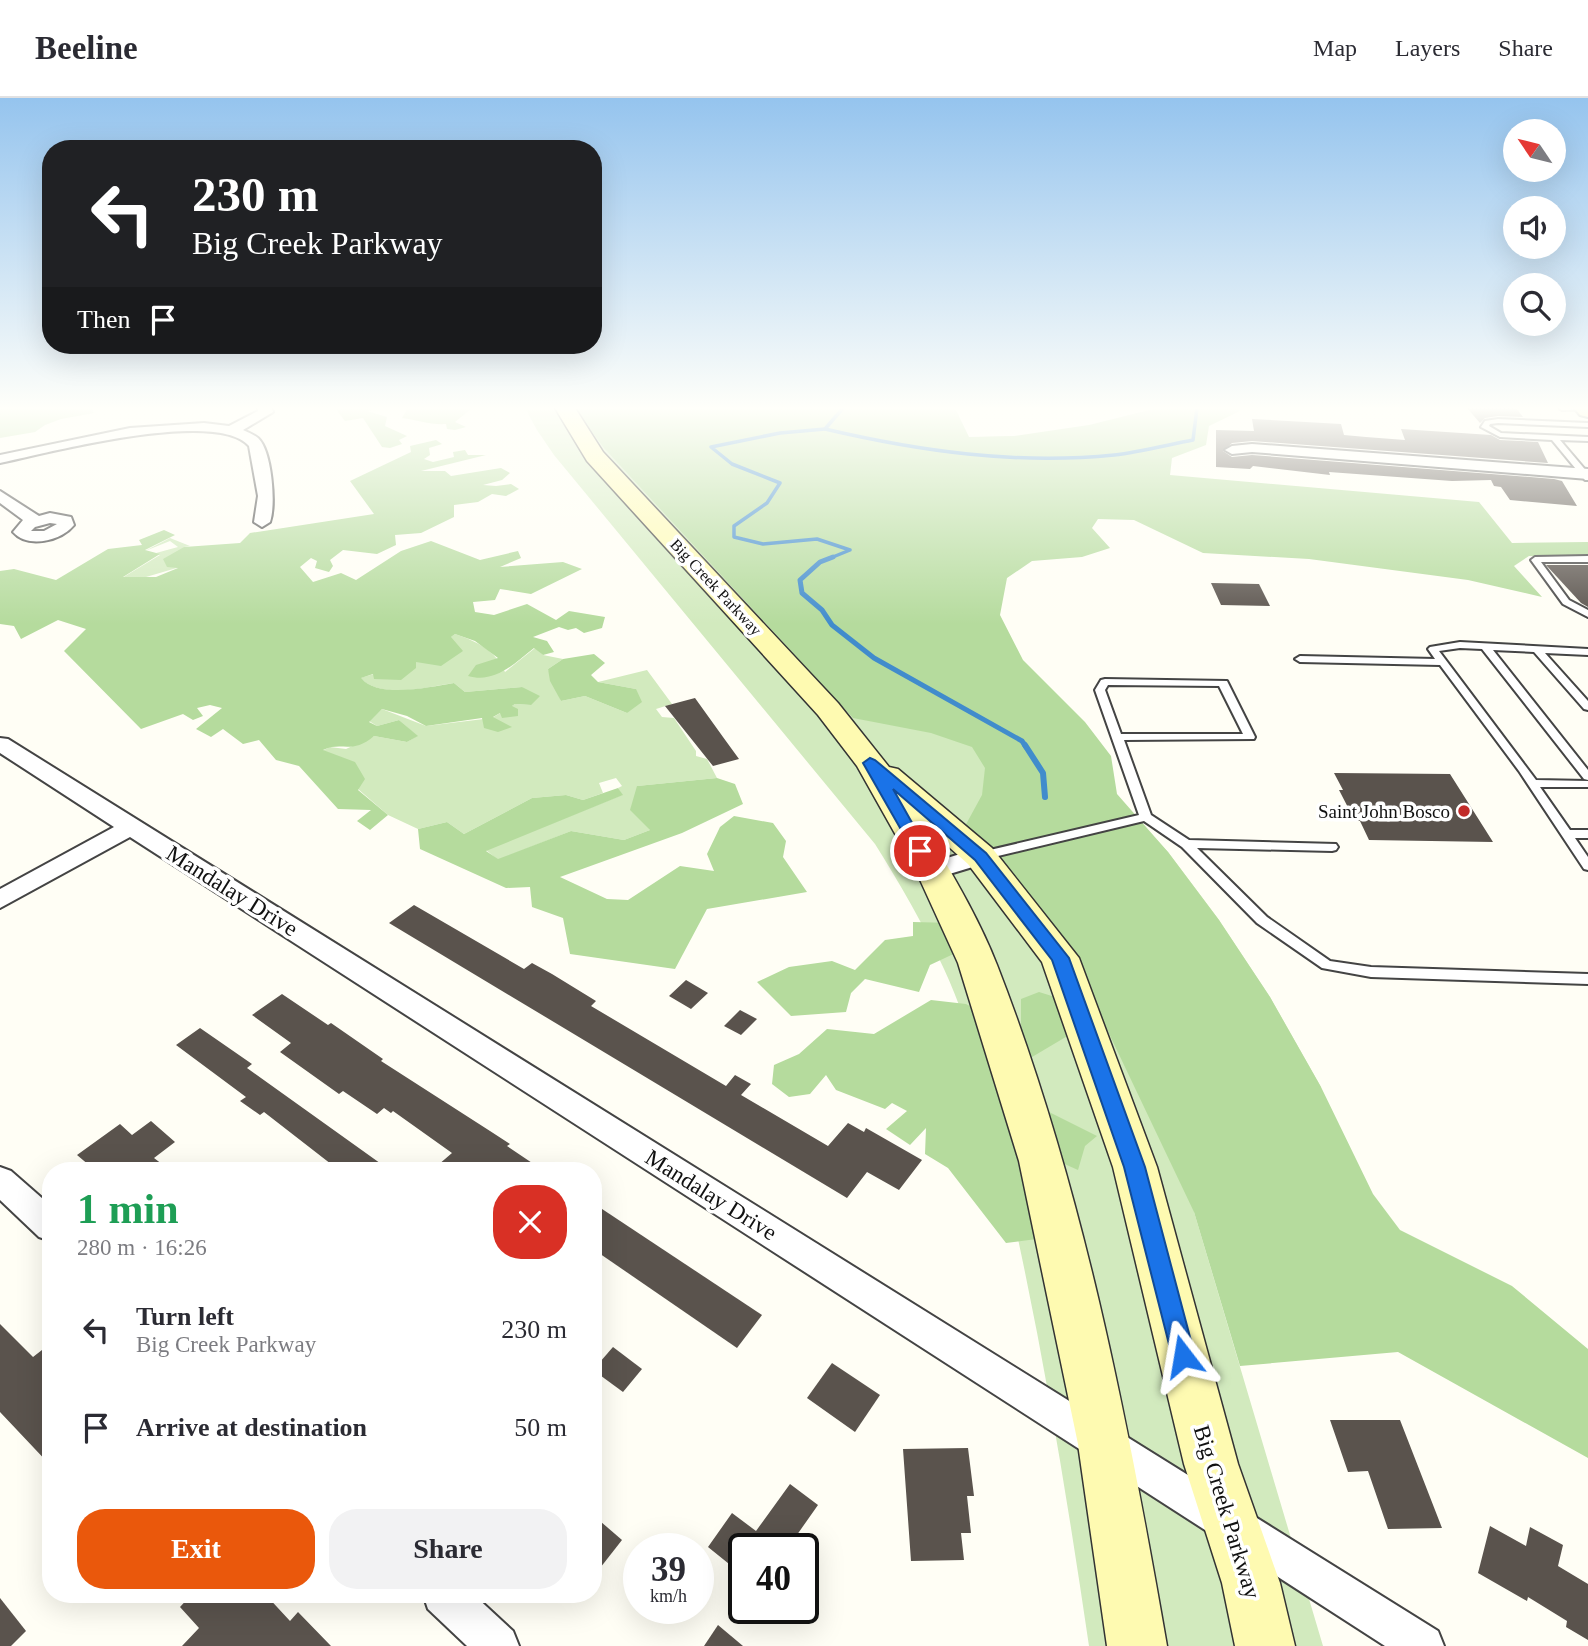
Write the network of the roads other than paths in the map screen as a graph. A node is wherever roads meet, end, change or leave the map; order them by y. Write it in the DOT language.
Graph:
graph roads {
  1 [pos="262,480"];
  2 [pos="617,480"];
  3 [pos="0,496"];
  4 [pos="36,521"];
  5 [pos="262,522"];
  6 [pos="1588,559"];
  7 [pos="1588,614"];
  8 [pos="1485,646"];
  9 [pos="1536,648"];
  10 [pos="1588,652"];
  11 [pos="1300,659"];
  12 [pos="1443,662"];
  13 [pos="1588,707"];
  14 [pos="1117,737"];
  15 [pos="0,744"];
  16 [pos="870,763"];
  17 [pos="1588,777"];
  18 [pos="1532,783"];
  19 [pos="1588,785"];
  20 [pos="1146,817"];
  21 [pos="131,827"];
  22 [pos="1565,834"];
  23 [pos="1588,834"];
  24 [pos="1186,844"];
  25 [pos="1332,847"];
  26 [pos="980,856"];
  27 [pos="1588,866"];
  28 [pos="933,871"];
  29 [pos="0,900"];
  30 [pos="1588,979"];
  31 [pos="0,1180"];
  32 [pos="42,1219"];
  33 [pos="1105,1444"];
  34 [pos="1231,1524"];
  35 [pos="453,1603"];
  36 [pos="498,1646"];
  37 [pos="1137,1646"];
  38 [pos="1265,1646"];
  39 [pos="1423,1646"];
  1 -- 5 [label="street"];
  2 -- 16 [label="street, Big Creek Parkway"];
  3 -- 4 [label="street"];
  6 -- 7 [label="lane"];
  8 -- 9 [label="lane"];
  8 -- 12 [label="lane"];
  8 -- 17 [label="lane"];
  9 -- 10 [label="lane"];
  9 -- 13 [label="lane"];
  11 -- 12 [label="lane"];
  12 -- 18 [label="lane"];
  14 -- 14 [label="lane"];
  14 -- 20 [label="lane"];
  15 -- 21 [label="street, Mandalay Drive"];
  16 -- 26 [label="street, Big Creek Parkway"];
  16 -- 28 [label="street, Big Creek Parkway"];
  18 -- 19 [label="lane"];
  18 -- 22 [label="lane"];
  20 -- 24 [label="lane"];
  20 -- 26 [label="lane"];
  21 -- 29 [label="street"];
  21 -- 33 [label="street, Mandalay Drive"];
  22 -- 23 [label="lane"];
  22 -- 27 [label="lane"];
  24 -- 25 [label="lane"];
  24 -- 30 [label="lane"];
  26 -- 28 [label="street"];
  26 -- 34 [label="street, Big Creek Parkway"];
  28 -- 33 [label="street, Big Creek Parkway"];
  31 -- 32 [label="street"];
  33 -- 34 [label="street, Mandalay Drive"];
  33 -- 37 [label="street, Big Creek Parkway"];
  34 -- 38 [label="street, Big Creek Parkway"];
  34 -- 39 [label="street, Mandalay Drive"];
  35 -- 36 [label="street"];
}
